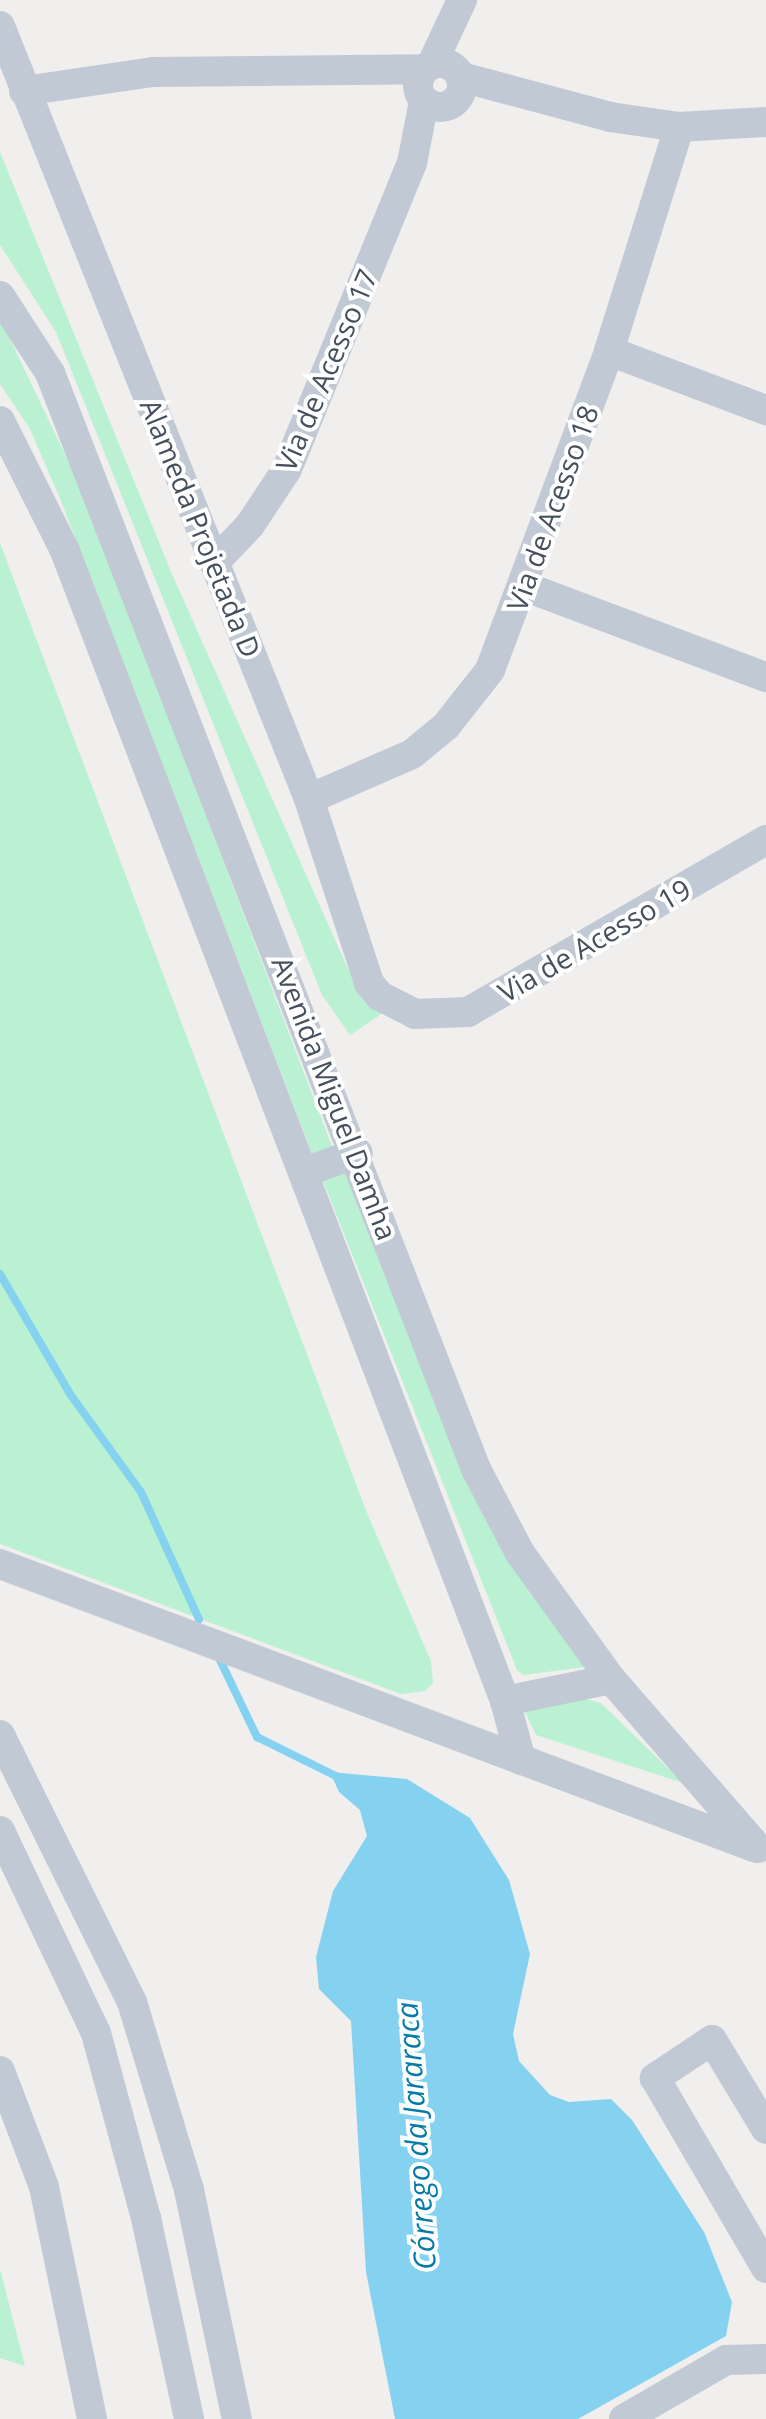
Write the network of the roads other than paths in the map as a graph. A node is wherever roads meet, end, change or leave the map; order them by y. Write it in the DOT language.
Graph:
graph roads {
  1 [pos="462,0"];
  2 [pos="0,26"];
  3 [pos="440,85"];
  4 [pos="24,91"];
  5 [pos="766,122"];
  6 [pos="722,126"];
  7 [pos="679,127"];
  8 [pos="766,143"];
  9 [pos="0,296"];
  10 [pos="608,351"];
  11 [pos="766,410"];
  12 [pos="0,421"];
  13 [pos="215,562"];
  14 [pos="526,587"];
  15 [pos="766,676"];
  16 [pos="309,799"];
  17 [pos="766,840"];
  18 [pos="416,1014"];
  19 [pos="358,1153"];
  20 [pos="304,1172"];
  21 [pos="9,1573"];
  22 [pos="611,1679"];
  23 [pos="505,1701"];
  24 [pos="0,1735"];
  25 [pos="522,1760"];
  26 [pos="0,1831"];
  27 [pos="762,1850"];
  28 [pos="0,2071"];
  29 [pos="766,2129"];
  30 [pos="766,2268"];
  31 [pos="766,2358"];
  32 [pos="92,2419"];
  33 [pos="189,2419"];
  34 [pos="237,2419"];
  35 [pos="624,2419"];
  1 -- 3 [label="street, Via de Acesso 17"];
  2 -- 4 [label="street, Alameda Projetada D"];
  3 -- 4 [label="street"];
  3 -- 7 [label="street"];
  3 -- 13 [label="street, Via de Acesso 17"];
  4 -- 13 [label="street, Alameda Projetada D"];
  5 -- 6 [label="street"];
  6 -- 7 [label="street"];
  6 -- 8 [label="street"];
  7 -- 10 [label="street, Via de Acesso 18"];
  9 -- 19 [label="street, Avenida Miguel Damha"];
  10 -- 11 [label="street"];
  10 -- 14 [label="street, Via de Acesso 18"];
  12 -- 20 [label="street, Avenida Miguel Damha"];
  13 -- 16 [label="street, Alameda Projetada D"];
  14 -- 15 [label="street"];
  14 -- 16 [label="street, Via de Acesso 18"];
  16 -- 18 [label="street, Alameda Projetada D"];
  17 -- 18 [label="street, Via de Acesso 19"];
  19 -- 20 [label="street"];
  19 -- 22 [label="street, Avenida Miguel Damha"];
  20 -- 23 [label="street, Avenida Miguel Damha"];
  21 -- 25 [label="street"];
  22 -- 23 [label="street"];
  22 -- 27 [label="street, Avenida Miguel Damha"];
  23 -- 25 [label="street, Avenida Miguel Damha"];
  24 -- 34 [label="street"];
  25 -- 27 [label="street"];
  26 -- 33 [label="street"];
  28 -- 32 [label="street"];
  29 -- 30 [label="street"];
  31 -- 35 [label="street"];
}
